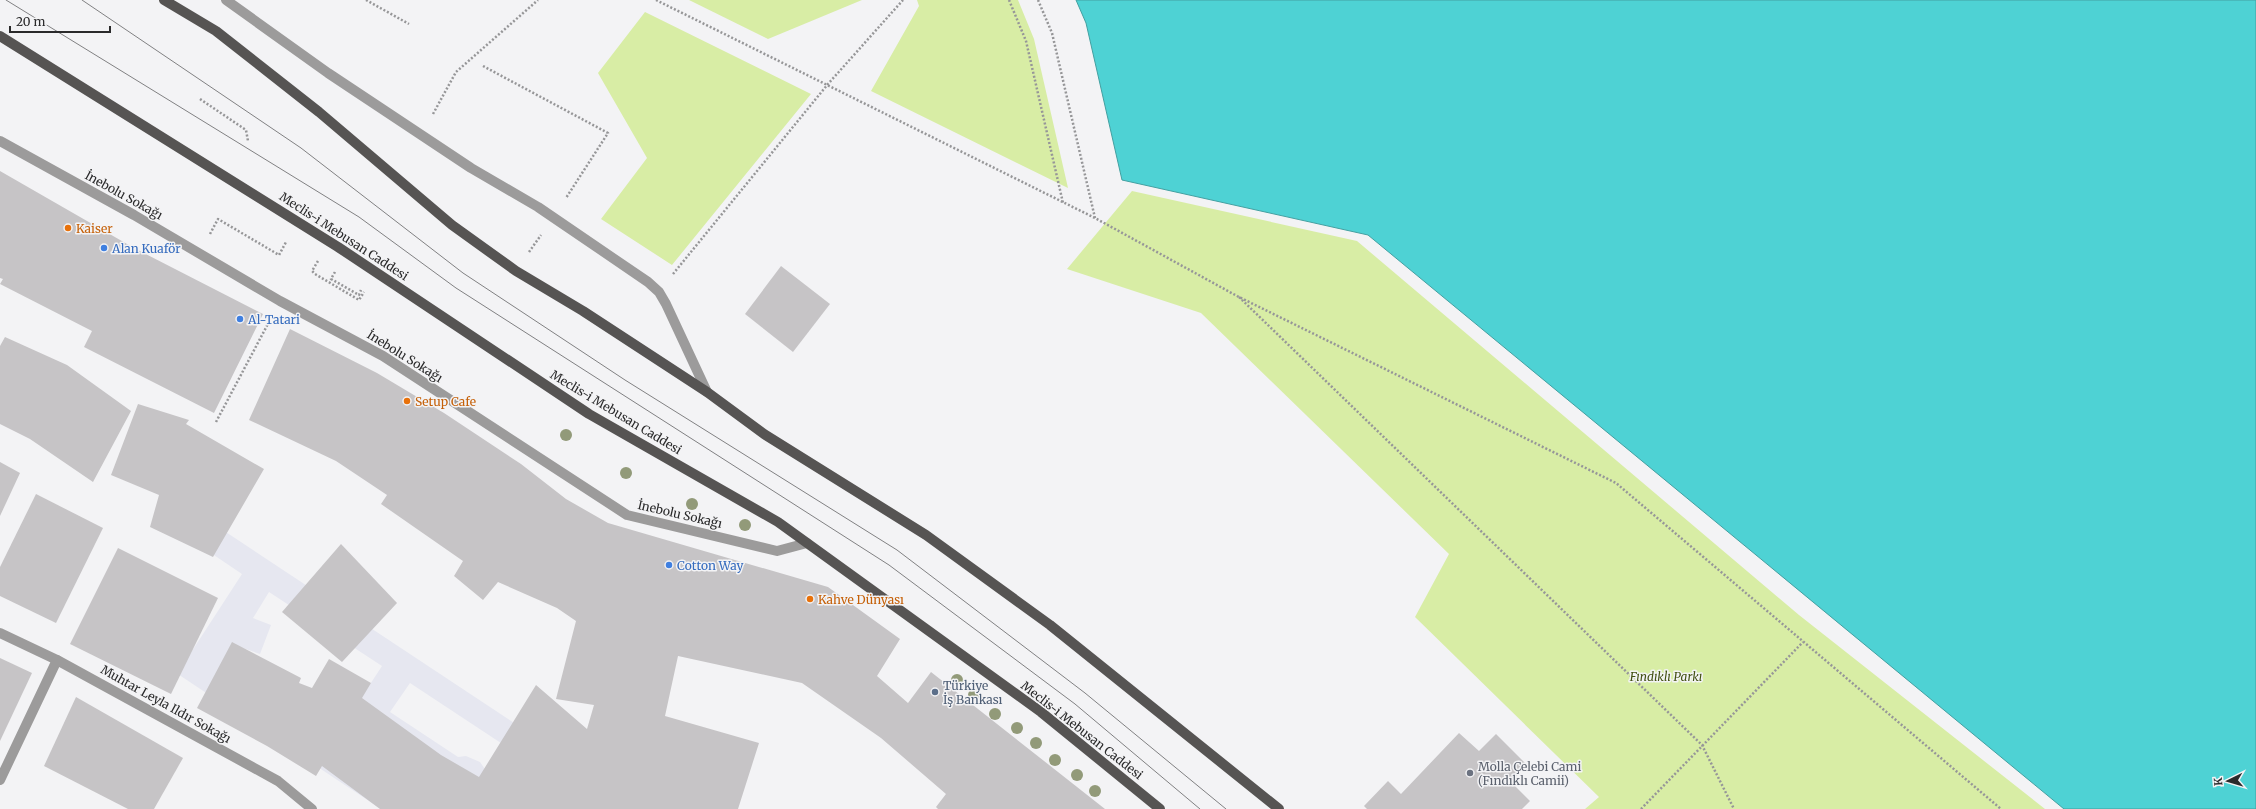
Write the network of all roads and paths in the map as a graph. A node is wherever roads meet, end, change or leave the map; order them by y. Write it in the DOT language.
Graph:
graph roads {
  1 [pos="164,0"];
  2 [pos="226,0"];
  3 [pos="366,0"];
  4 [pos="538,0"];
  5 [pos="656,0"];
  6 [pos="904,0"];
  7 [pos="1009,0"];
  8 [pos="1038,0"];
  9 [pos="409,24"];
  10 [pos="0,36"];
  11 [pos="483,66"];
  12 [pos="828,84"];
  13 [pos="200,99"];
  14 [pos="422,136"];
  15 [pos="0,141"];
  16 [pos="248,141"];
  17 [pos="1063,203"];
  18 [pos="553,217"];
  19 [pos="1095,218"];
  20 [pos="218,219"];
  21 [pos="288,239"];
  22 [pos="516,271"];
  23 [pos="659,292"];
  24 [pos="1237,296"];
  25 [pos="280,301"];
  26 [pos="707,392"];
  27 [pos="216,422"];
  28 [pos="807,543"];
  29 [pos="0,634"];
  30 [pos="1803,642"];
  31 [pos="57,660"];
  32 [pos="1702,745"];
  33 [pos="0,780"];
  34 [pos="312,809"];
  35 [pos="1160,809"];
  36 [pos="1279,809"];
  37 [pos="1641,809"];
  38 [pos="1734,809"];
  39 [pos="2001,809"];
  1 -- 22 [label="main road"];
  2 -- 14 [label="street"];
  3 -- 9 [label="path"];
  4 -- 14 [label="path"];
  5 -- 12 [label="path"];
  6 -- 12 [label="path"];
  7 -- 17 [label="path"];
  8 -- 19 [label="path"];
  10 -- 28 [label="main road, Meclis-i Mebusan Caddesi"];
  11 -- 18 [label="path"];
  12 -- 17 [label="path"];
  12 -- 23 [label="path"];
  13 -- 16 [label="path"];
  14 -- 18 [label="street"];
  15 -- 25 [label="street, İnebolu Sokağı"];
  17 -- 19 [label="path"];
  18 -- 22 [label="path"];
  18 -- 23 [label="street"];
  19 -- 24 [label="path"];
  20 -- 21 [label="path"];
  22 -- 26 [label="main road"];
  23 -- 26 [label="street"];
  24 -- 30 [label="path"];
  24 -- 32 [label="path"];
  25 -- 27 [label="path"];
  25 -- 28 [label="street, İnebolu Sokağı"];
  26 -- 36 [label="main road"];
  28 -- 35 [label="main road, Meclis-i Mebusan Caddesi"];
  29 -- 31 [label="street, Muhtar Leyla Ildır Sokağı"];
  30 -- 32 [label="path"];
  30 -- 39 [label="path"];
  31 -- 33 [label="street"];
  31 -- 34 [label="street, Muhtar Leyla Ildır Sokağı"];
  32 -- 37 [label="path"];
  32 -- 38 [label="path"];
}
